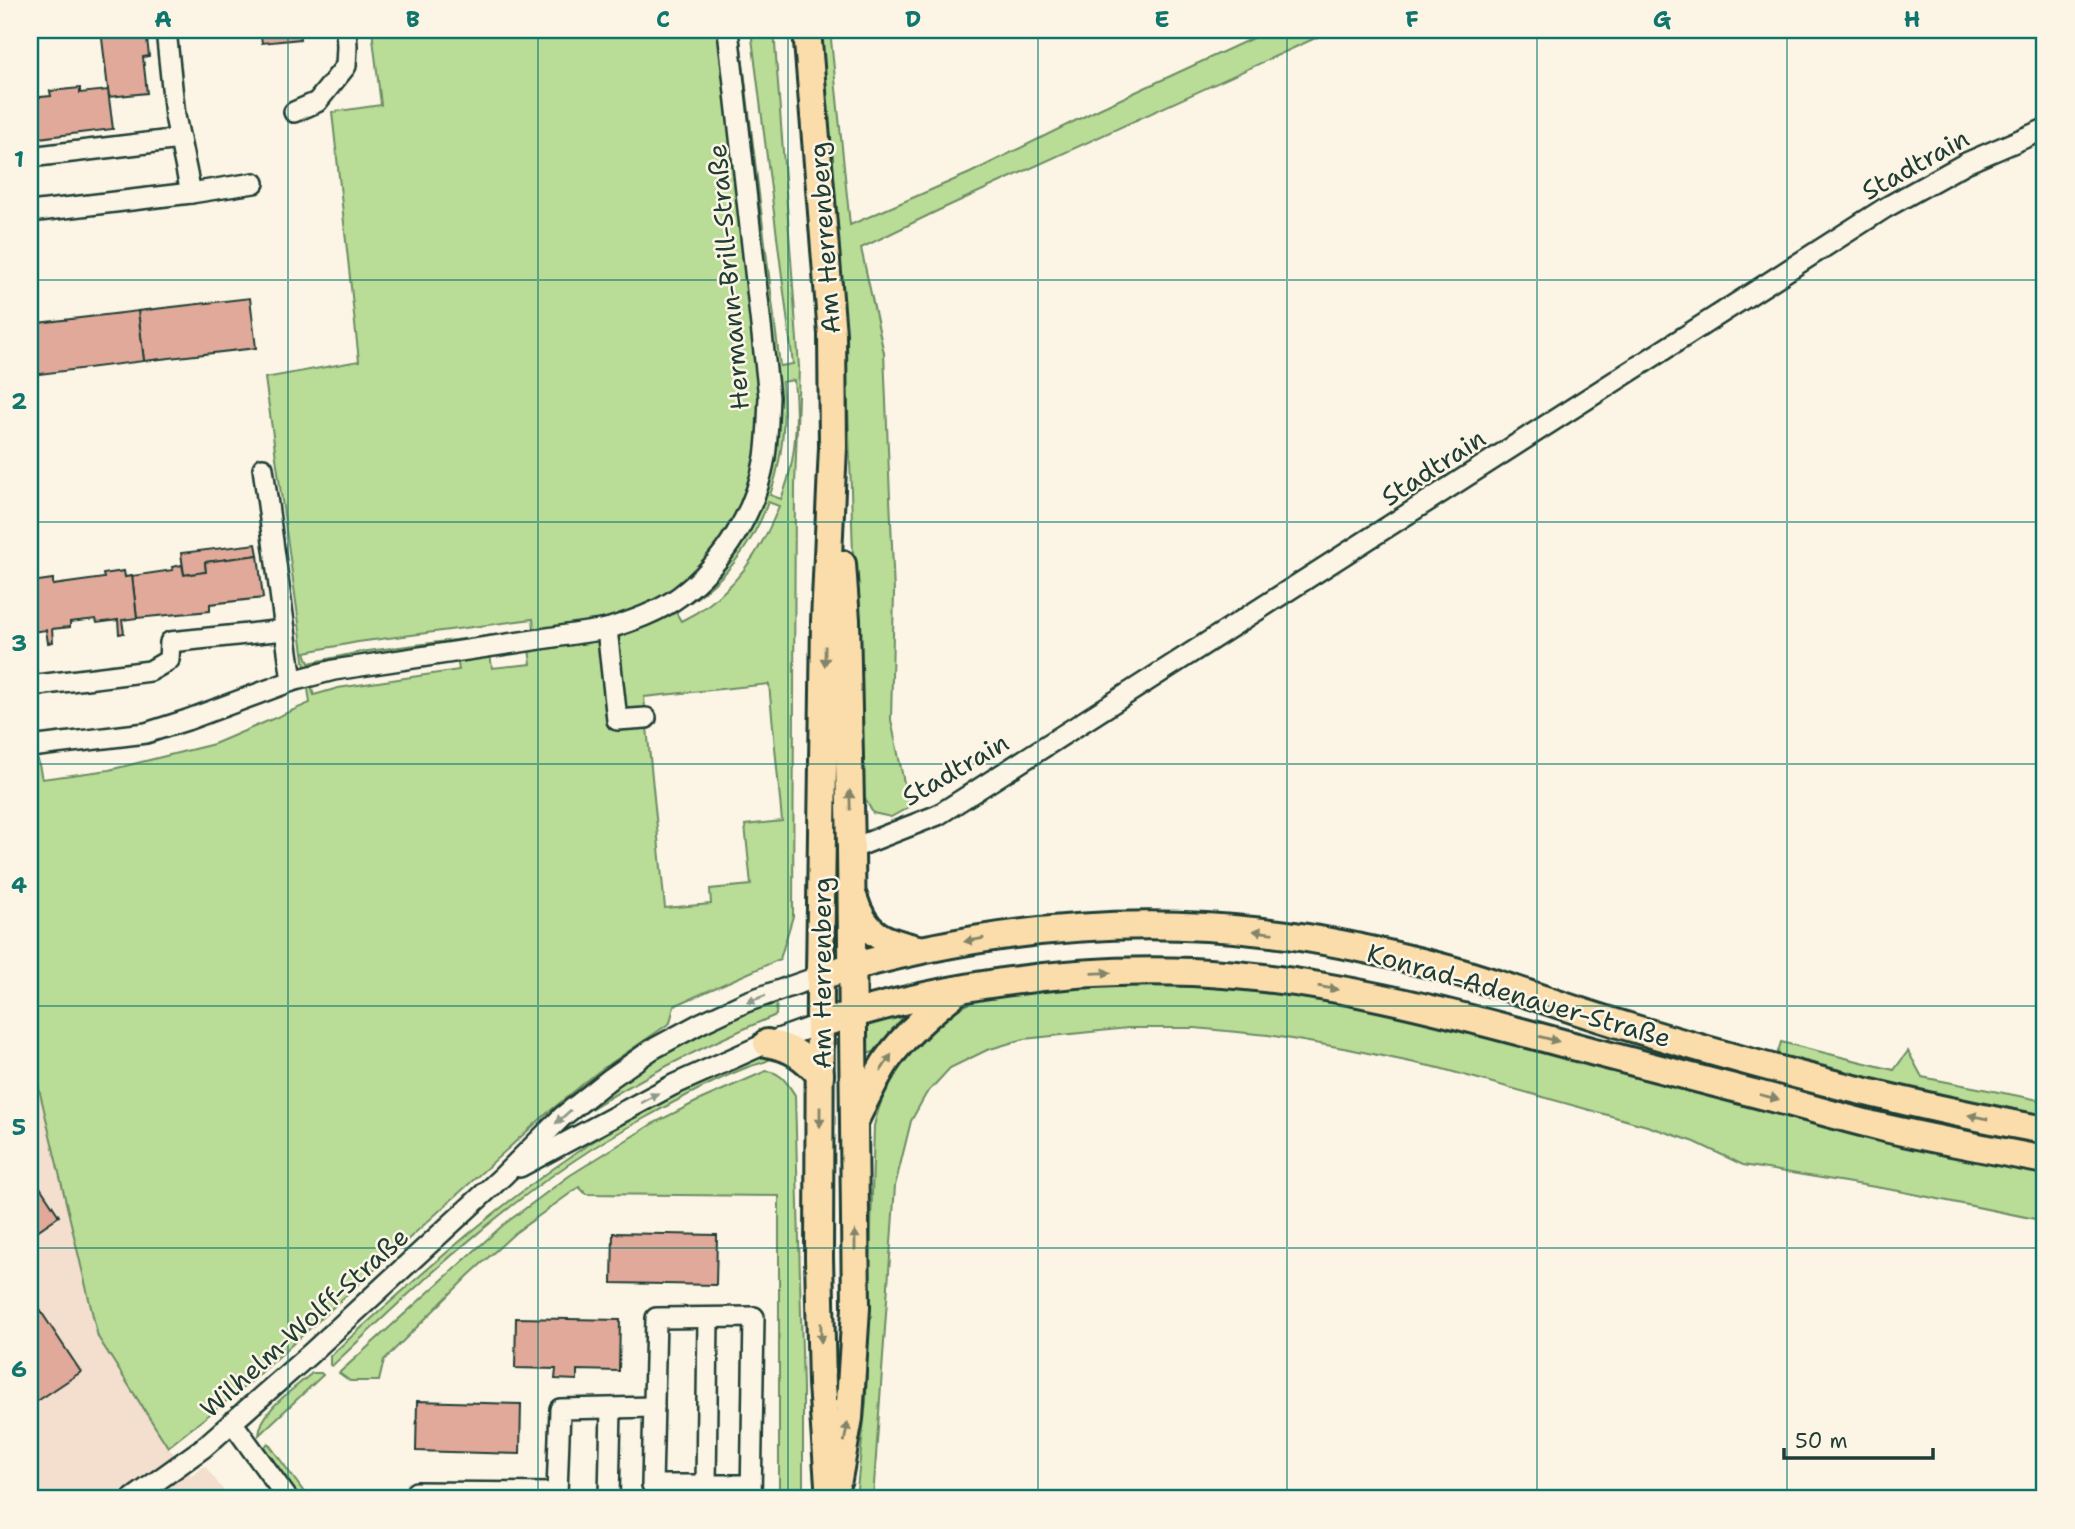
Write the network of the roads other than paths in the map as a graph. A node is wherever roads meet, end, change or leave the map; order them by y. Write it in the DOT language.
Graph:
graph roads {
  1 [pos="166,30"];
  2 [pos="346,30"];
  3 [pos="728,30"];
  4 [pos="807,30"];
  5 [pos="294,112"];
  6 [pos="2045,129"];
  7 [pos="180,139"];
  8 [pos="30,157"];
  9 [pos="254,183"];
  10 [pos="191,193"];
  11 [pos="30,212"];
  12 [pos="833,447"];
  13 [pos="263,468"];
  14 [pos="607,629"];
  15 [pos="285,630"];
  16 [pos="292,681"];
  17 [pos="30,686"];
  18 [pos="646,718"];
  19 [pos="30,747"];
  20 [pos="851,849"];
  21 [pos="851,890"];
  22 [pos="919,950"];
  23 [pos="853,966"];
  24 [pos="820,976"];
  25 [pos="961,987"];
  26 [pos="853,1014"];
  27 [pos="820,1024"];
  28 [pos="766,1043"];
  29 [pos="820,1074"];
  30 [pos="854,1123"];
  31 [pos="2045,1130"];
  32 [pos="2045,1160"];
  33 [pos="503,1176"];
  34 [pos="708,1318"];
  35 [pos="654,1407"];
  36 [pos="611,1409"];
  37 [pos="232,1422"];
  38 [pos="706,1486"];
  39 [pos="751,1492"];
  40 [pos="609,1497"];
  41 [pos="132,1499"];
  42 [pos="288,1499"];
  43 [pos="415,1499"];
  44 [pos="832,1499"];
  1 -- 7 [label="street"];
  2 -- 5 [label="street"];
  3 -- 14 [label="street, Hermann-Brill-Straße"];
  4 -- 12 [label="main road, Am Herrenberg"];
  6 -- 20 [label="street, Stadtrain"];
  7 -- 8 [label="street"];
  7 -- 10 [label="street"];
  9 -- 10 [label="street"];
  10 -- 11 [label="street"];
  20 -- 12 [label="main road, Am Herrenberg, one-way"];
  12 -- 24 [label="main road, Am Herrenberg, one-way"];
  13 -- 15 [label="street"];
  14 -- 16 [label="street, Hermann-Brill-Straße"];
  14 -- 18 [label="street"];
  15 -- 16 [label="street"];
  15 -- 17 [label="street"];
  16 -- 19 [label="street, Hermann-Brill-Straße"];
  20 -- 21 [label="main road, Am Herrenberg"];
  21 -- 22 [label="main road"];
  21 -- 23 [label="main road, Am Herrenberg"];
  22 -- 23 [label="main road, Konrad-Adenauer-Straße"];
  31 -- 22 [label="main road, Konrad-Adenauer-Straße, one-way"];
  23 -- 24 [label="main road, Konrad-Adenauer-Straße"];
  23 -- 26 [label="main road, Am Herrenberg"];
  24 -- 27 [label="main road, Am Herrenberg"];
  24 -- 33 [label="street, Wilhelm-Wolff-Straße, one-way"];
  25 -- 26 [label="main road, Konrad-Adenauer-Straße"];
  30 -- 25 [label="main road, one-way"];
  25 -- 32 [label="main road, Konrad-Adenauer-Straße, one-way"];
  26 -- 27 [label="main road, Konrad-Adenauer-Straße"];
  26 -- 30 [label="main road, Am Herrenberg"];
  27 -- 28 [label="street, Wilhelm-Wolff-Straße"];
  27 -- 29 [label="main road, Am Herrenberg"];
  28 -- 29 [label="main road"];
  33 -- 28 [label="street, Wilhelm-Wolff-Straße, one-way"];
  29 -- 44 [label="main road, Am Herrenberg, one-way"];
  44 -- 30 [label="main road, Am Herrenberg, one-way"];
  33 -- 37 [label="street, Wilhelm-Wolff-Straße"];
  34 -- 35 [label="street"];
  34 -- 38 [label="street"];
  34 -- 39 [label="street"];
  35 -- 36 [label="street"];
  35 -- 38 [label="street"];
  36 -- 40 [label="street"];
  36 -- 43 [label="street"];
  37 -- 41 [label="street, Wilhelm-Wolff-Straße"];
  37 -- 42 [label="street"];
  38 -- 39 [label="street"];
}
